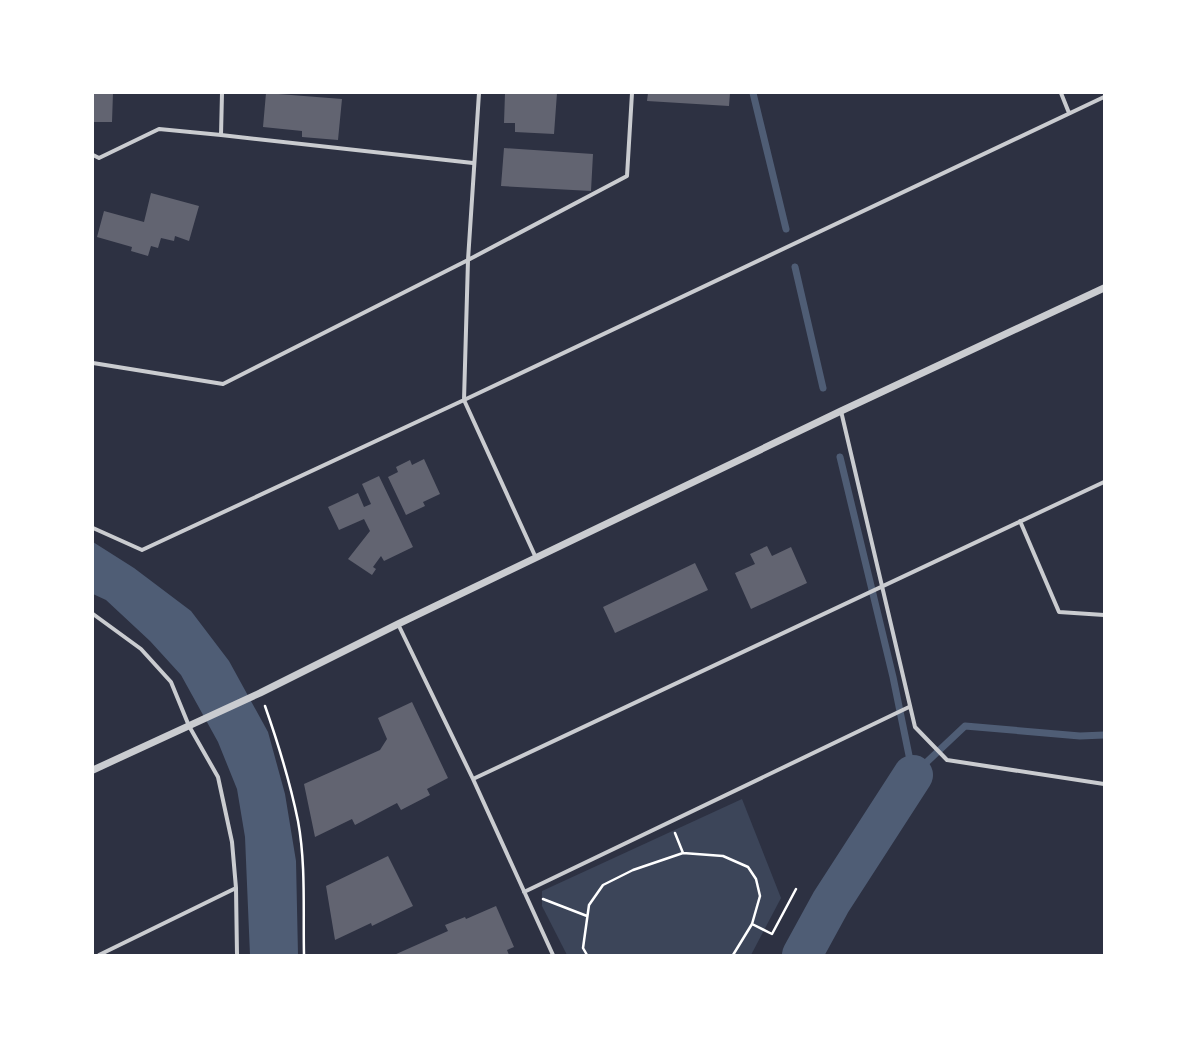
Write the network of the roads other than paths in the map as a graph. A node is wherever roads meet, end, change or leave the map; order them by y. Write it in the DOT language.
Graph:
graph roads {
  1 [pos="222,93"];
  2 [pos="479,93"];
  3 [pos="632,93"];
  4 [pos="1061,93"];
  5 [pos="1104,97"];
  6 [pos="1069,113"];
  7 [pos="221,135"];
  8 [pos="93,155"];
  9 [pos="473,163"];
  10 [pos="468,260"];
  11 [pos="1104,288"];
  12 [pos="93,363"];
  13 [pos="464,400"];
  14 [pos="841,412"];
  15 [pos="1104,482"];
  16 [pos="1020,521"];
  17 [pos="93,528"];
  18 [pos="536,558"];
  19 [pos="883,586"];
  20 [pos="93,614"];
  21 [pos="1104,615"];
  22 [pos="398,624"];
  23 [pos="906,708"];
  24 [pos="189,726"];
  25 [pos="93,770"];
  26 [pos="472,778"];
  27 [pos="1104,784"];
  28 [pos="236,888"];
  29 [pos="524,892"];
  30 [pos="99,955"];
  31 [pos="237,955"];
  32 [pos="553,955"];
  1 -- 7 [label="street"];
  2 -- 9 [label="street"];
  3 -- 10 [label="street"];
  4 -- 6 [label="street"];
  5 -- 6 [label="street"];
  6 -- 13 [label="street"];
  7 -- 8 [label="street"];
  7 -- 9 [label="street"];
  9 -- 10 [label="street"];
  10 -- 12 [label="street"];
  10 -- 13 [label="street"];
  11 -- 14 [label="street"];
  13 -- 17 [label="street"];
  13 -- 18 [label="street"];
  14 -- 18 [label="street"];
  14 -- 19 [label="street"];
  15 -- 16 [label="street"];
  16 -- 19 [label="street"];
  16 -- 21 [label="street"];
  18 -- 22 [label="street"];
  19 -- 23 [label="street"];
  19 -- 26 [label="street"];
  20 -- 24 [label="street"];
  22 -- 24 [label="street"];
  22 -- 26 [label="street"];
  23 -- 27 [label="street"];
  23 -- 29 [label="street"];
  24 -- 25 [label="street"];
  24 -- 28 [label="street"];
  26 -- 29 [label="street"];
  28 -- 30 [label="street"];
  28 -- 31 [label="street"];
  29 -- 32 [label="street"];
}
